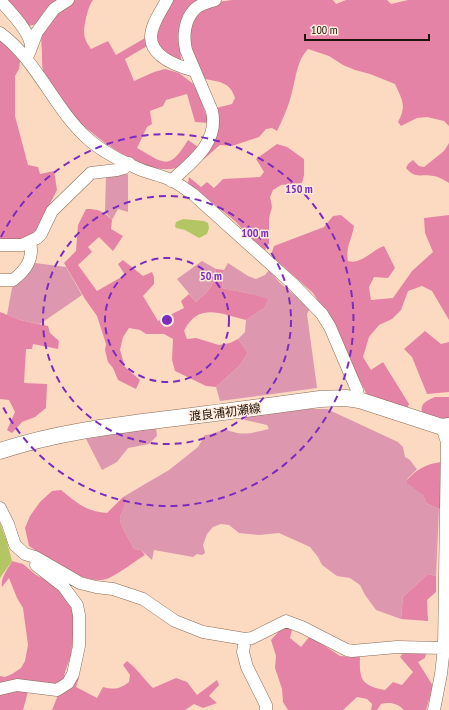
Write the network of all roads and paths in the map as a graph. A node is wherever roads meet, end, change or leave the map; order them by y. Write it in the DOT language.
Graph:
graph roads {
  1 [pos="0,0"];
  2 [pos="68,0"];
  3 [pos="167,0"];
  4 [pos="215,0"];
  5 [pos="0,33"];
  6 [pos="28,53"];
  7 [pos="195,71"];
  8 [pos="129,163"];
  9 [pos="171,180"];
  10 [pos="30,242"];
  11 [pos="0,245"];
  12 [pos="0,280"];
  13 [pos="359,400"];
  14 [pos="445,427"];
  15 [pos="0,451"];
  16 [pos="0,508"];
  17 [pos="25,554"];
  18 [pos="245,639"];
  19 [pos="444,648"];
  20 [pos="0,689"];
  21 [pos="266,710"];
  22 [pos="434,710"];
  1 -- 6 [label="street"];
  2 -- 6 [label="street"];
  3 -- 7 [label="street"];
  4 -- 7 [label="street"];
  5 -- 6 [label="street"];
  6 -- 8 [label="street"];
  7 -- 9 [label="street"];
  8 -- 9 [label="street"];
  8 -- 10 [label="street"];
  9 -- 13 [label="street"];
  10 -- 11 [label="street"];
  10 -- 12 [label="street"];
  13 -- 14 [label="main road, 渡良浦初瀬線"];
  13 -- 15 [label="main road, 渡良浦初瀬線"];
  14 -- 19 [label="street"];
  16 -- 17 [label="street"];
  17 -- 18 [label="street"];
  17 -- 20 [label="street"];
  18 -- 19 [label="street"];
  18 -- 21 [label="street"];
  19 -- 22 [label="street"];
}
